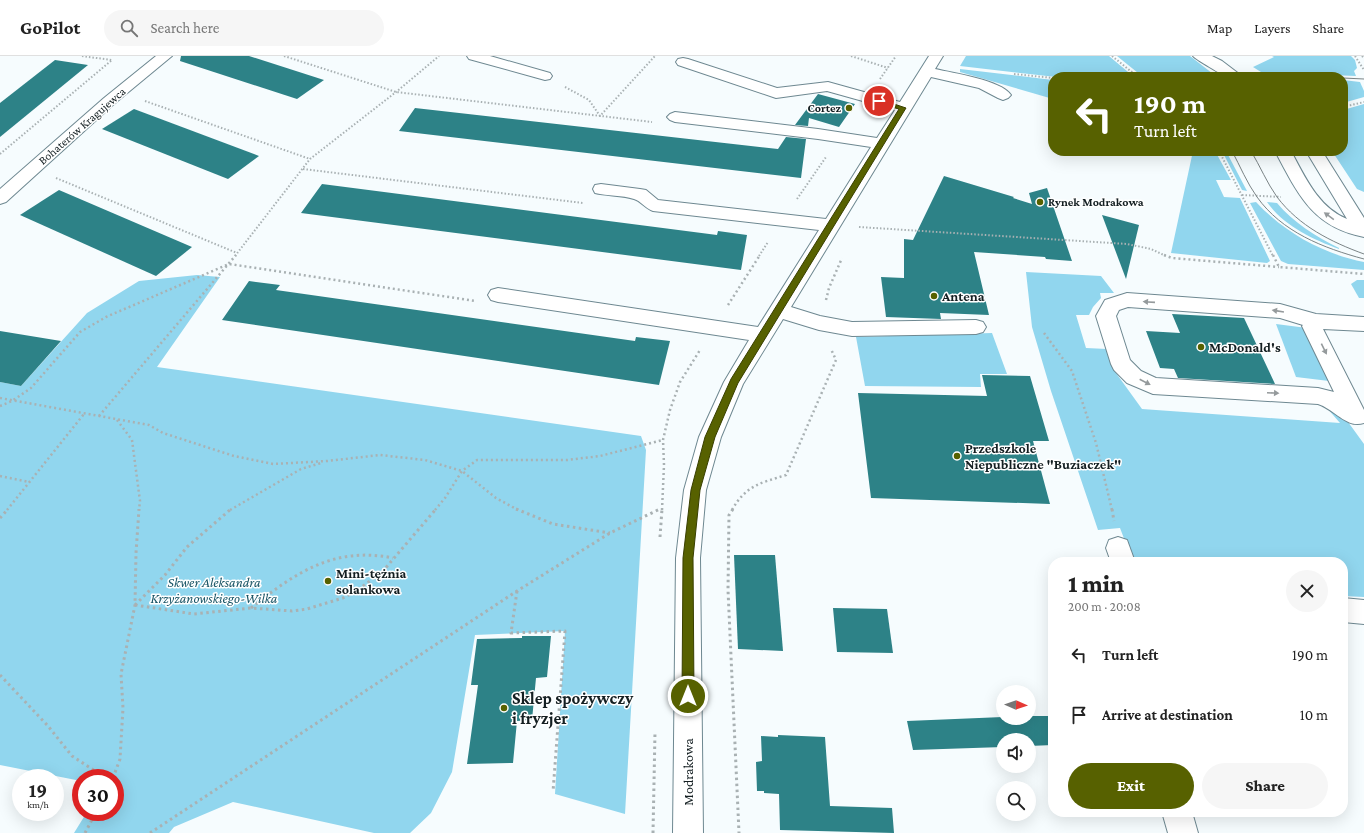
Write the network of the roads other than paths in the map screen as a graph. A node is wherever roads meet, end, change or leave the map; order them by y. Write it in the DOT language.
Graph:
graph roads {
  1 [pos="165,56"];
  2 [pos="474,56"];
  3 [pos="1200,56"];
  4 [pos="683,62"];
  5 [pos="931,63"];
  6 [pos="1229,72"];
  7 [pos="545,76"];
  8 [pos="1003,95"];
  9 [pos="903,108"];
  10 [pos="675,117"];
  11 [pos="881,144"];
  12 [pos="1286,156"];
  13 [pos="1317,156"];
  14 [pos="601,189"];
  15 [pos="0,198"];
  16 [pos="831,225"];
  17 [pos="1363,231"];
  18 [pos="498,294"];
  19 [pos="778,310"];
  20 [pos="1316,321"];
  21 [pos="1359,325"];
  22 [pos="976,327"];
  23 [pos="763,335"];
  24 [pos="1360,423"];
  25 [pos="1348,610"];
  26 [pos="1364,612"];
  27 [pos="1178,817"];
  28 [pos="688,833"];
  29 [pos="1183,833"];
  1 -- 15 [label="street, Bohaterów Kragujewca"];
  2 -- 7 [label="street"];
  3 -- 6 [label="street"];
  4 -- 9 [label="street"];
  5 -- 8 [label="street"];
  5 -- 9 [label="street, Modrakowa"];
  9 -- 11 [label="street, Modrakowa"];
  10 -- 11 [label="street"];
  11 -- 16 [label="street, Modrakowa"];
  17 -- 12 [label="street, one-way"];
  13 -- 17 [label="street"];
  14 -- 16 [label="street"];
  16 -- 19 [label="street, Modrakowa"];
  18 -- 23 [label="street"];
  19 -- 22 [label="street"];
  19 -- 23 [label="street, Modrakowa"];
  20 -- 21 [label="street"];
  20 -- 24 [label="street, one-way"];
  20 -- 24 [label="street, one-way"];
  23 -- 28 [label="street, Modrakowa"];
  25 -- 26 [label="street"];
  27 -- 29 [label="street"];
}
